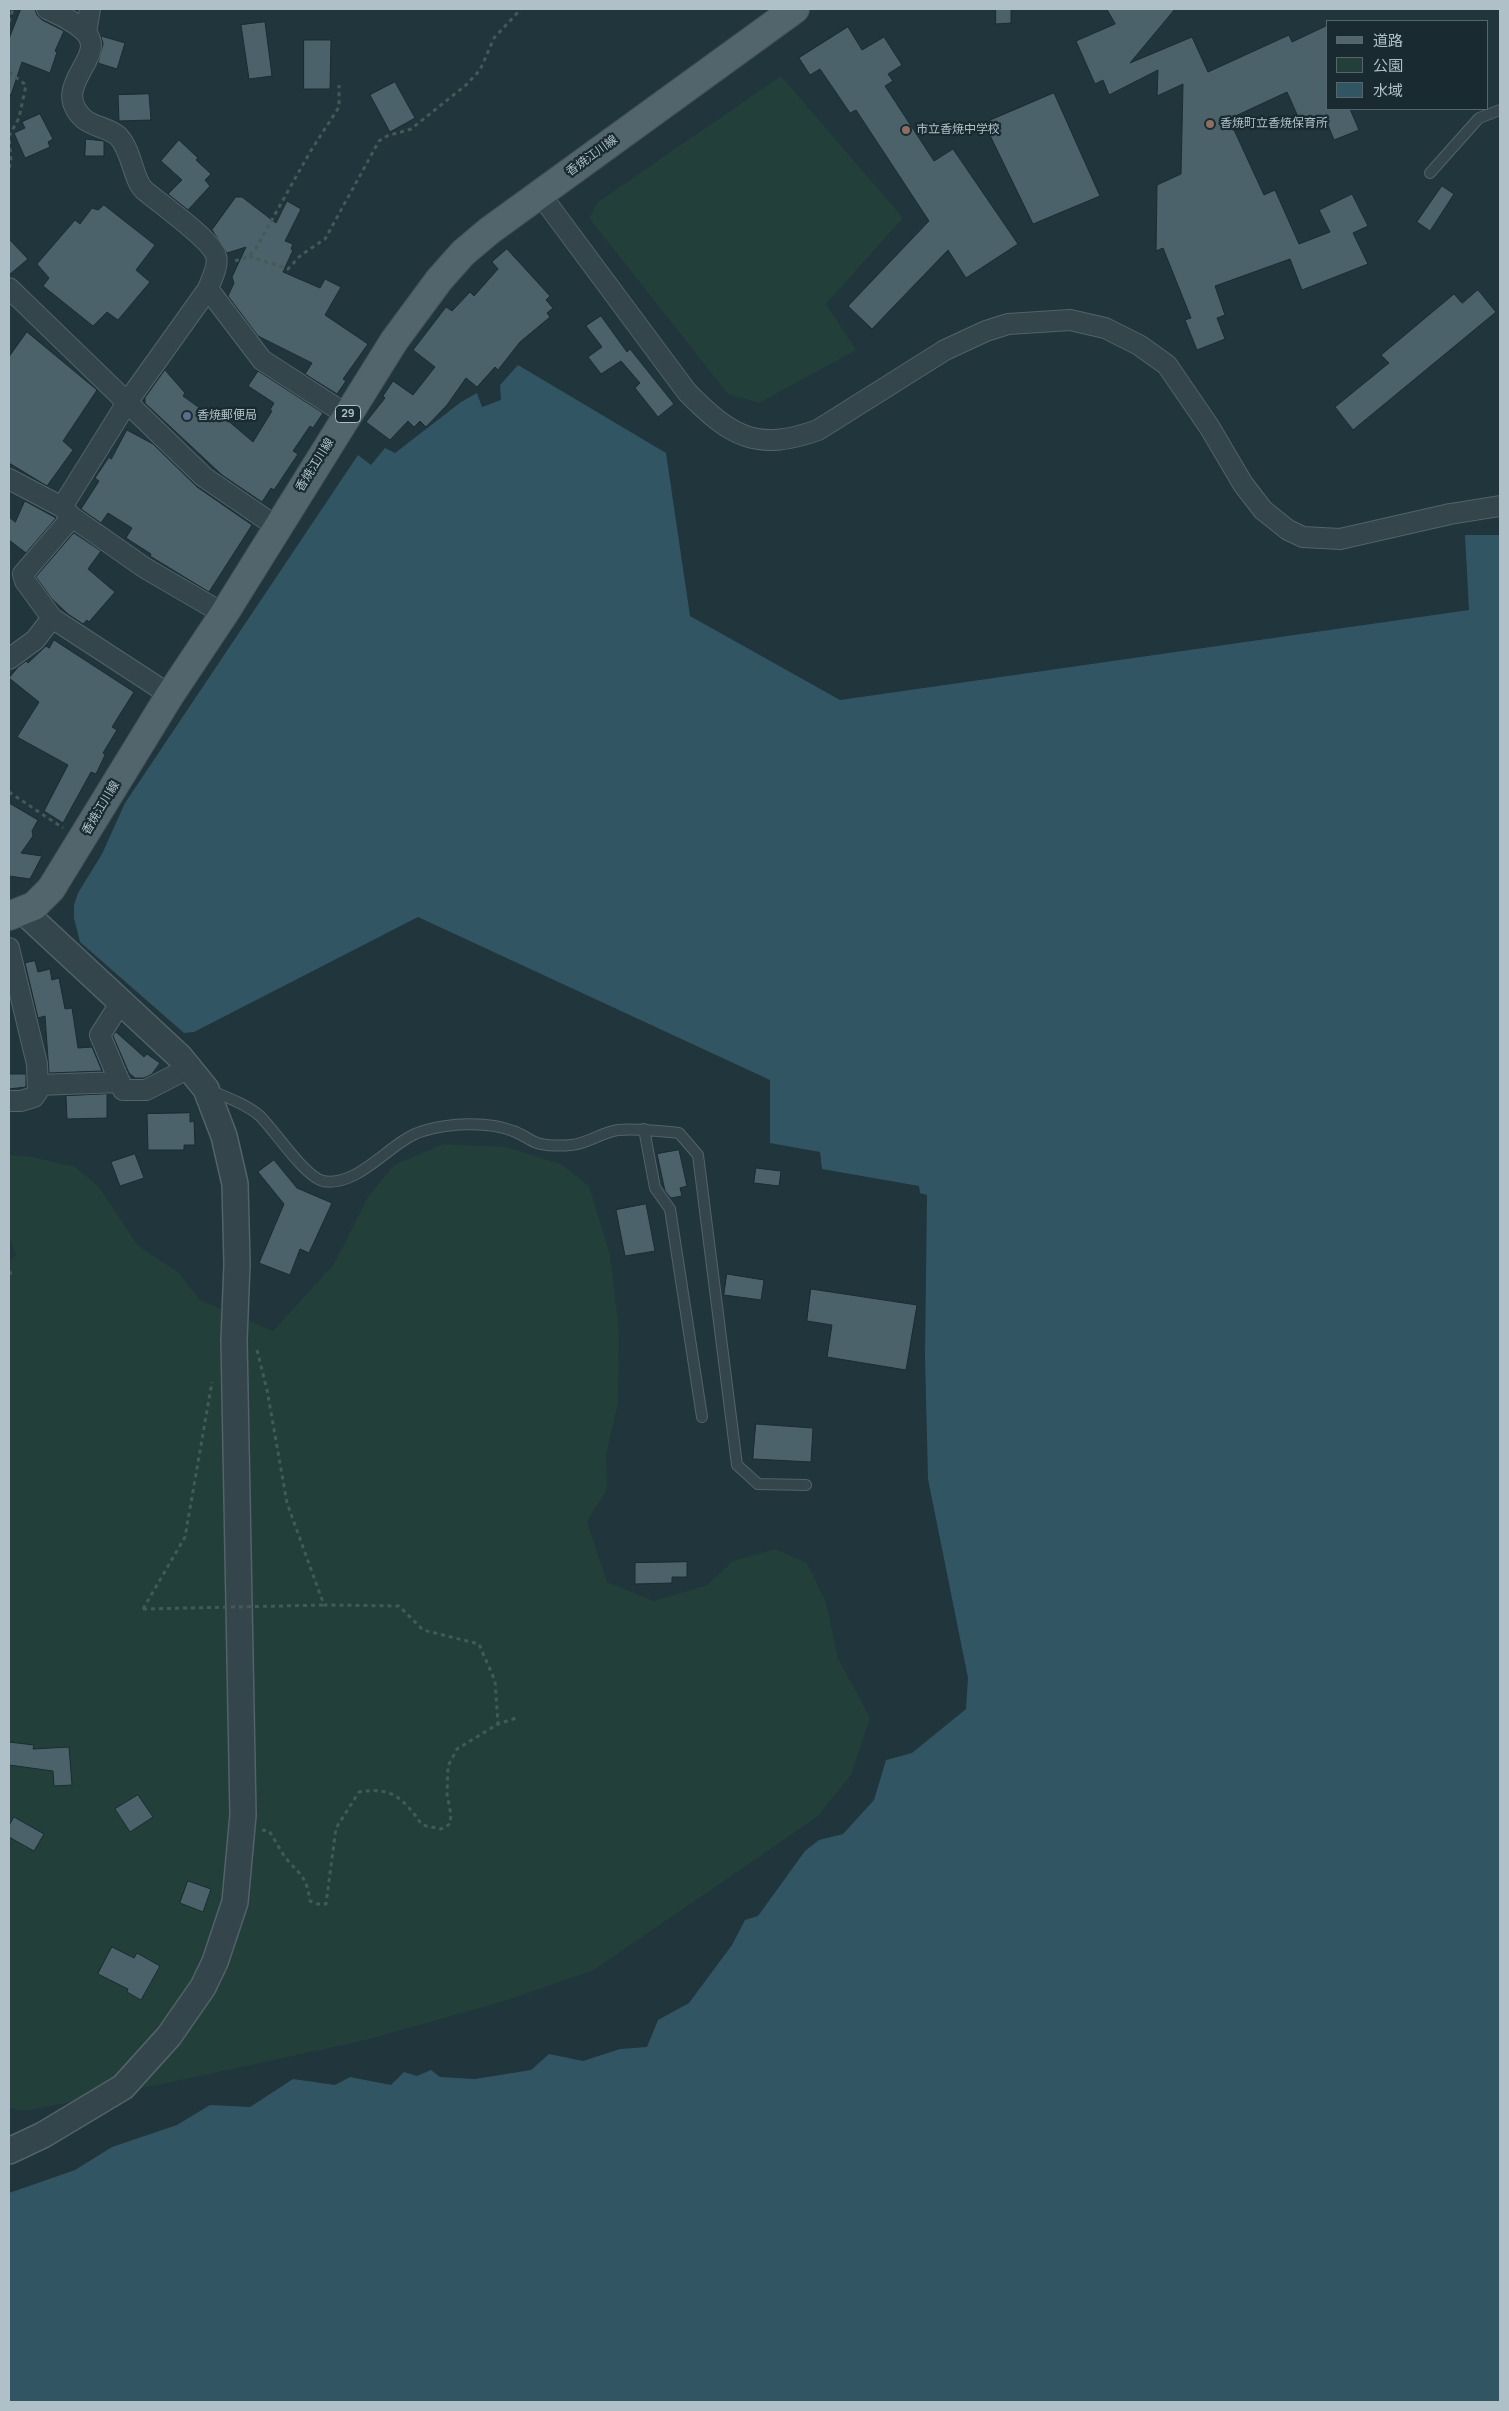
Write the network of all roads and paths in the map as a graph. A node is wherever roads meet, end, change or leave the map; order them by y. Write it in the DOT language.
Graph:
graph roads {
  1 [pos="13,9"];
  2 [pos="47,9"];
  3 [pos="90,9"];
  4 [pos="521,9"];
  5 [pos="788,11"];
  6 [pos="9,22"];
  7 [pos="86,33"];
  8 [pos="9,72"];
  9 [pos="340,85"];
  10 [pos="1500,110"];
  11 [pos="9,170"];
  12 [pos="1430,173"];
  13 [pos="540,194"];
  14 [pos="249,256"];
  15 [pos="215,267"];
  16 [pos="9,288"];
  17 [pos="208,289"];
  18 [pos="128,401"];
  19 [pos="347,415"];
  20 [pos="9,479"];
  21 [pos="1500,506"];
  22 [pos="67,512"];
  23 [pos="277,527"];
  24 [pos="224,614"];
  25 [pos="52,618"];
  26 [pos="9,659"];
  27 [pos="170,695"];
  28 [pos="9,792"];
  29 [pos="82,840"];
  30 [pos="16,914"];
  31 [pos="9,948"];
  32 [pos="121,1002"];
  33 [pos="189,1068"];
  34 [pos="120,1082"];
  35 [pos="38,1085"];
  36 [pos="206,1089"];
  37 [pos="9,1101"];
  38 [pos="644,1129"];
  39 [pos="9,1271"];
  40 [pos="13,1277"];
  41 [pos="255,1341"];
  42 [pos="213,1376"];
  43 [pos="702,1417"];
  44 [pos="806,1485"];
  45 [pos="324,1605"];
  46 [pos="519,1717"];
  47 [pos="498,1724"];
  48 [pos="242,1828"];
  49 [pos="9,2150"];
  1 -- 6 [label="path"];
  2 -- 7 [label="street"];
  3 -- 7 [label="street"];
  4 -- 14 [label="path"];
  5 -- 13 [label="main road, 香焼江川線 / 29"];
  7 -- 15 [label="street"];
  8 -- 11 [label="path"];
  9 -- 14 [label="path"];
  10 -- 12 [label="lane"];
  13 -- 19 [label="main road, 香焼江川線 / 29"];
  13 -- 21 [label="street"];
  14 -- 15 [label="path"];
  15 -- 17 [label="street"];
  16 -- 18 [label="street"];
  17 -- 18 [label="street"];
  17 -- 19 [label="street"];
  18 -- 22 [label="street"];
  18 -- 23 [label="street"];
  19 -- 23 [label="main road, 香焼江川線 / 29"];
  20 -- 22 [label="street"];
  22 -- 24 [label="street"];
  22 -- 25 [label="street"];
  23 -- 24 [label="main road, 香焼江川線 / 29"];
  24 -- 27 [label="main road, 香焼江川線 / 29"];
  25 -- 26 [label="street"];
  25 -- 27 [label="street"];
  27 -- 29 [label="main road, 香焼江川線 / 29"];
  28 -- 29 [label="path"];
  29 -- 30 [label="main road, 香焼江川線 / 29"];
  30 -- 32 [label="street"];
  31 -- 35 [label="street"];
  32 -- 33 [label="street"];
  32 -- 34 [label="street"];
  33 -- 34 [label="street"];
  33 -- 36 [label="street"];
  34 -- 35 [label="street"];
  35 -- 37 [label="street"];
  36 -- 38 [label="lane"];
  36 -- 48 [label="street"];
  38 -- 43 [label="lane"];
  38 -- 44 [label="lane"];
  39 -- 40 [label="path"];
  41 -- 45 [label="path"];
  42 -- 45 [label="path, bridge"];
  45 -- 47 [label="path"];
  46 -- 47 [label="path"];
  47 -- 48 [label="path"];
  48 -- 49 [label="street"];
}
